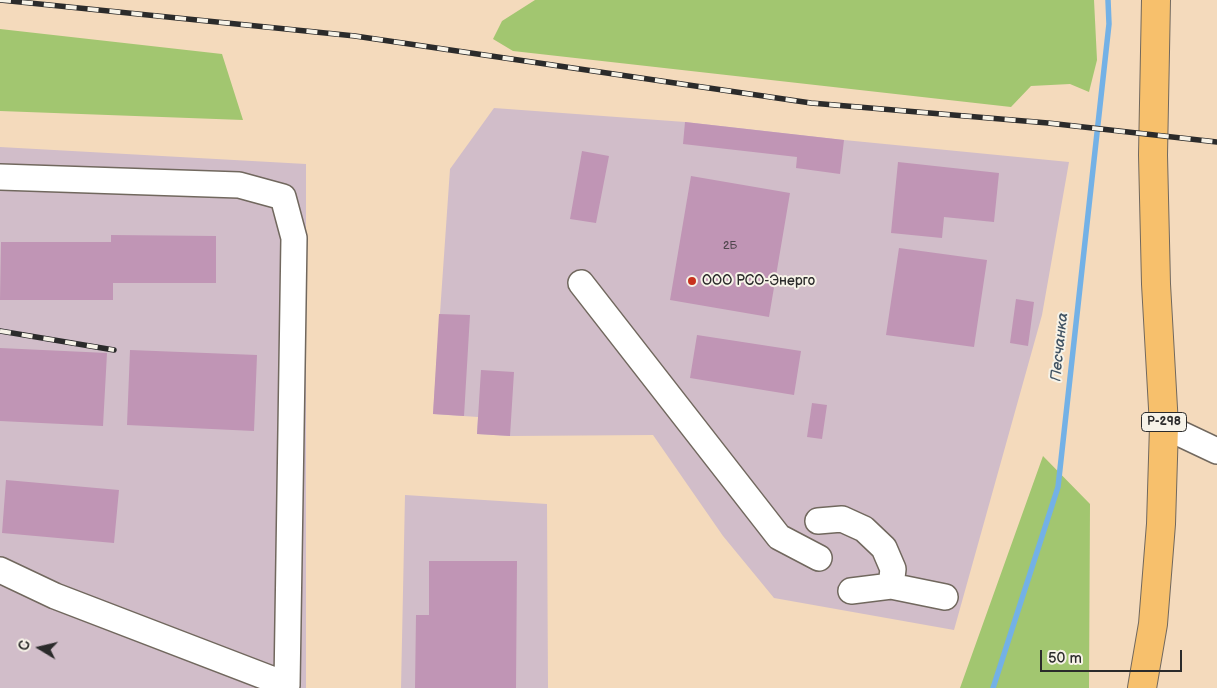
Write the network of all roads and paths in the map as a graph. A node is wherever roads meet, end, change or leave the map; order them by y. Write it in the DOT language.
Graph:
graph roads {
  1 [pos="1156,0"];
  2 [pos="0,177"];
  3 [pos="581,283"];
  4 [pos="1164,426"];
  5 [pos="1217,450"];
  6 [pos="818,521"];
  7 [pos="819,558"];
  8 [pos="0,570"];
  9 [pos="891,586"];
  10 [pos="851,591"];
  11 [pos="945,597"];
  12 [pos="286,687"];
  13 [pos="1142,688"];
  1 -- 4 [label="highway, Р-298"];
  2 -- 12 [label="street"];
  3 -- 7 [label="street"];
  4 -- 5 [label="street"];
  4 -- 13 [label="highway, Р-298"];
  6 -- 9 [label="street"];
  8 -- 12 [label="street"];
  9 -- 10 [label="street"];
  9 -- 11 [label="street"];
}
